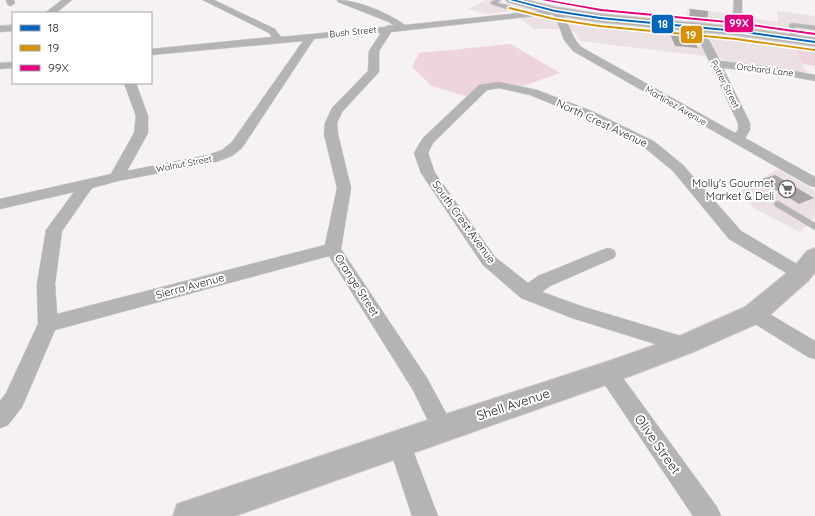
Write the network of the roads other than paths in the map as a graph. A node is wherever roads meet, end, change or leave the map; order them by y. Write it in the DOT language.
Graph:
graph roads {
  1 [pos="68,0"];
  2 [pos="207,0"];
  3 [pos="341,0"];
  4 [pos="499,0"];
  5 [pos="512,0"];
  6 [pos="738,0"];
  7 [pos="555,11"];
  8 [pos="51,12"];
  9 [pos="527,14"];
  10 [pos="381,15"];
  11 [pos="698,27"];
  12 [pos="267,28"];
  13 [pos="396,28"];
  14 [pos="815,28"];
  15 [pos="374,30"];
  16 [pos="737,31"];
  17 [pos="311,36"];
  18 [pos="793,38"];
  19 [pos="278,39"];
  20 [pos="258,41"];
  21 [pos="815,42"];
  22 [pos="152,52"];
  23 [pos="715,64"];
  24 [pos="12,65"];
  25 [pos="0,66"];
  26 [pos="815,78"];
  27 [pos="130,84"];
  28 [pos="499,85"];
  29 [pos="737,139"];
  30 [pos="116,177"];
  31 [pos="815,183"];
  32 [pos="87,185"];
  33 [pos="0,204"];
  34 [pos="778,204"];
  35 [pos="815,227"];
  36 [pos="333,249"];
  37 [pos="608,254"];
  38 [pos="808,265"];
  39 [pos="527,293"];
  40 [pos="754,314"];
  41 [pos="48,324"];
  42 [pos="684,344"];
  43 [pos="815,351"];
  44 [pos="608,373"];
  45 [pos="0,418"];
  46 [pos="443,428"];
  47 [pos="399,443"];
  48 [pos="189,516"];
  49 [pos="425,516"];
  50 [pos="708,516"];
  1 -- 8 [label="street"];
  2 -- 12 [label="street"];
  3 -- 10 [label="street"];
  4 -- 9 [label="lane"];
  5 -- 7 [label="street"];
  6 -- 16 [label="street"];
  7 -- 9 [label="street, Bush Street"];
  7 -- 11 [label="street"];
  7 -- 29 [label="street, Martinez Avenue"];
  9 -- 13 [label="street, Bush Street"];
  10 -- 13 [label="street"];
  10 -- 15 [label="street"];
  11 -- 16 [label="street"];
  11 -- 23 [label="street, Potter Street"];
  12 -- 19 [label="street"];
  12 -- 20 [label="street"];
  13 -- 15 [label="street, Bush Street"];
  13 -- 36 [label="street, Orange Street"];
  14 -- 18 [label="lane"];
  15 -- 17 [label="street, Bush Street"];
  16 -- 18 [label="street"];
  17 -- 19 [label="street, Bush Street"];
  17 -- 30 [label="street, Walnut Street"];
  18 -- 21 [label="street"];
  19 -- 20 [label="street, Bush Street"];
  20 -- 22 [label="street, Bush Street"];
  23 -- 26 [label="street, Orchard Lane"];
  23 -- 29 [label="street, Potter Street"];
  24 -- 25 [label="street"];
  27 -- 30 [label="street"];
  28 -- 38 [label="street, North Crest Avenue"];
  28 -- 39 [label="street, South Crest Avenue"];
  29 -- 31 [label="street, Martinez Avenue"];
  30 -- 32 [label="street, Walnut Street"];
  32 -- 33 [label="street, Walnut Street"];
  32 -- 41 [label="street"];
  34 -- 35 [label="lane"];
  36 -- 41 [label="street, Sierra Avenue"];
  36 -- 46 [label="street, Orange Street"];
  37 -- 39 [label="street"];
  38 -- 40 [label="street, Shell Avenue"];
  39 -- 42 [label="street, South Crest Avenue"];
  40 -- 42 [label="street, Shell Avenue"];
  40 -- 43 [label="street"];
  41 -- 45 [label="street"];
  42 -- 44 [label="street, Shell Avenue"];
  44 -- 46 [label="street, Shell Avenue"];
  44 -- 50 [label="street, Olive Street"];
  46 -- 47 [label="street, Shell Avenue"];
  47 -- 48 [label="street, Shell Avenue"];
  47 -- 49 [label="street"];
}
